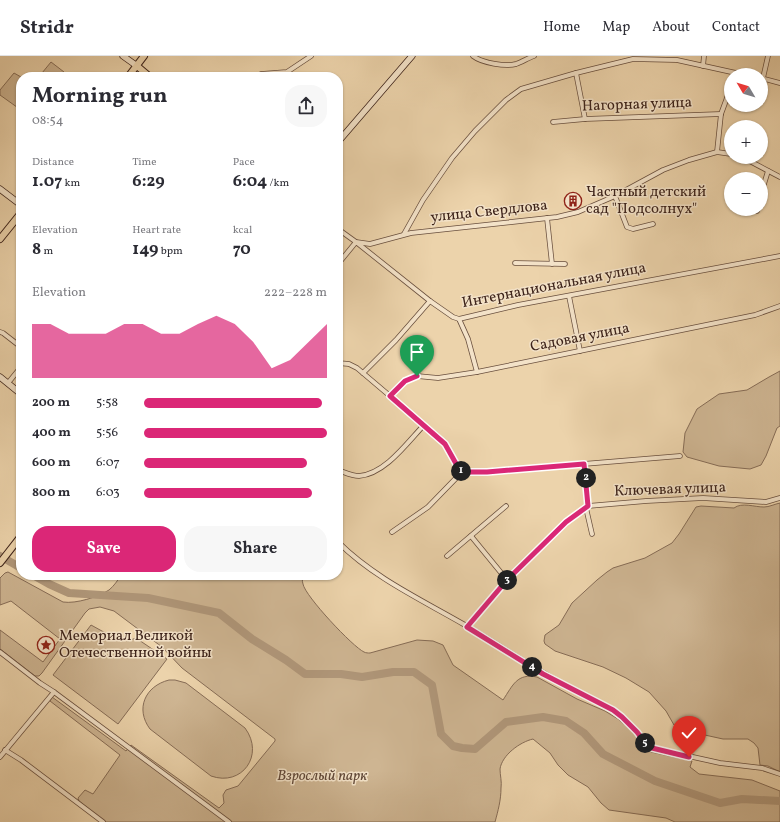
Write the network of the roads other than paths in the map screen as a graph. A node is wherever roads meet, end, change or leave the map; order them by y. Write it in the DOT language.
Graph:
graph roads {
  1 [pos="124,56"];
  2 [pos="144,56"];
  3 [pos="311,56"];
  4 [pos="412,56"];
  5 [pos="473,56"];
  6 [pos="534,56"];
  7 [pos="704,56"];
  8 [pos="768,56"];
  9 [pos="137,66"];
  10 [pos="703,66"];
  11 [pos="765,68"];
  12 [pos="724,71"];
  13 [pos="132,72"];
  14 [pos="144,72"];
  15 [pos="287,72"];
  16 [pos="576,73"];
  17 [pos="768,80"];
  18 [pos="780,83"];
  19 [pos="724,106"];
  20 [pos="721,114"];
  21 [pos="585,119"];
  22 [pos="553,122"];
  23 [pos="343,136"];
  24 [pos="717,152"];
  25 [pos="724,153"];
  26 [pos="755,164"];
  27 [pos="768,171"];
  28 [pos="780,177"];
  29 [pos="0,189"];
  30 [pos="615,196"];
  31 [pos="16,201"];
  32 [pos="547,218"];
  33 [pos="16,219"];
  34 [pos="653,224"];
  35 [pos="343,233"];
  36 [pos="404,234"];
  37 [pos="0,239"];
  38 [pos="356,242"];
  39 [pos="780,256"];
  40 [pos="343,258"];
  41 [pos="515,263"];
  42 [pos="552,264"];
  43 [pos="565,264"];
  44 [pos="569,296"];
  45 [pos="430,301"];
  46 [pos="780,306"];
  47 [pos="459,319"];
  48 [pos="0,332"];
  49 [pos="16,343"];
  50 [pos="580,351"];
  51 [pos="343,363"];
  52 [pos="477,372"];
  53 [pos="16,373"];
  54 [pos="363,373"];
  55 [pos="0,377"];
  56 [pos="8,383"];
  57 [pos="16,390"];
  58 [pos="390,396"];
  59 [pos="424,425"];
  60 [pos="680,456"];
  61 [pos="584,464"];
  62 [pos="343,472"];
  63 [pos="462,472"];
  64 [pos="780,498"];
  65 [pos="506,506"];
  66 [pos="587,507"];
  67 [pos="392,532"];
  68 [pos="592,534"];
  69 [pos="471,536"];
  70 [pos="16,542"];
  71 [pos="343,546"];
  72 [pos="446,556"];
  73 [pos="0,563"];
  74 [pos="507,580"];
  75 [pos="467,627"];
  76 [pos="0,652"];
  77 [pos="54,692"];
  78 [pos="5,750"];
  79 [pos="0,757"];
  80 [pos="778,773"];
  81 [pos="103,822"];
  82 [pos="229,822"];
  1 -- 9 [label="main road"];
  2 -- 9 [label="main road"];
  3 -- 15 [label="street"];
  4 -- 23 [label="main road"];
  5 -- 6 [label="street"];
  7 -- 10 [label="street"];
  8 -- 11 [label="street"];
  9 -- 13 [label="main road"];
  9 -- 14 [label="main road"];
  10 -- 12 [label="street"];
  10 -- 16 [label="street"];
  16 -- 21 [label="street"];
  16 -- 36 [label="street"];
  17 -- 18 [label="street"];
  19 -- 20 [label="street"];
  20 -- 21 [label="street, Нагорная улица"];
  20 -- 24 [label="street"];
  21 -- 22 [label="street, Нагорная улица"];
  24 -- 25 [label="street, улица Свердлова"];
  24 -- 30 [label="street, улица Свердлова"];
  26 -- 27 [label="street"];
  27 -- 28 [label="street"];
  29 -- 31 [label="main road"];
  30 -- 32 [label="street, улица Свердлова"];
  30 -- 34 [label="street"];
  32 -- 36 [label="street, улица Свердлова"];
  32 -- 42 [label="street"];
  33 -- 37 [label="main road"];
  35 -- 38 [label="street"];
  36 -- 38 [label="street, улица Свердлова"];
  38 -- 40 [label="street"];
  38 -- 45 [label="street, Интернациональная улица"];
  39 -- 44 [label="street, Интернациональная улица"];
  41 -- 42 [label="street"];
  42 -- 43 [label="street"];
  44 -- 47 [label="street, Интернациональная улица"];
  44 -- 50 [label="street"];
  45 -- 47 [label="street, Интернациональная улица"];
  45 -- 54 [label="street"];
  46 -- 50 [label="street, Садовая улица"];
  47 -- 52 [label="street"];
  48 -- 49 [label="street"];
  50 -- 52 [label="street, Садовая улица"];
  51 -- 54 [label="street"];
  52 -- 58 [label="street, Садовая улица"];
  53 -- 56 [label="street"];
  54 -- 58 [label="street"];
  55 -- 56 [label="main road"];
  56 -- 57 [label="main road"];
  58 -- 59 [label="street"];
  59 -- 62 [label="street"];
  59 -- 63 [label="street"];
  60 -- 61 [label="street"];
  61 -- 63 [label="street"];
  61 -- 66 [label="street"];
  63 -- 67 [label="street"];
  64 -- 66 [label="street, Ключевая улица"];
  65 -- 69 [label="street"];
  66 -- 68 [label="street"];
  66 -- 74 [label="street, Ключевая улица"];
  69 -- 72 [label="street"];
  69 -- 74 [label="street"];
  70 -- 73 [label="main road"];
  71 -- 75 [label="street"];
  74 -- 75 [label="street, Ключевая улица"];
  75 -- 80 [label="street"];
  76 -- 77 [label="street"];
  77 -- 78 [label="street"];
  77 -- 82 [label="street"];
  78 -- 79 [label="street"];
  78 -- 81 [label="street"];
}
